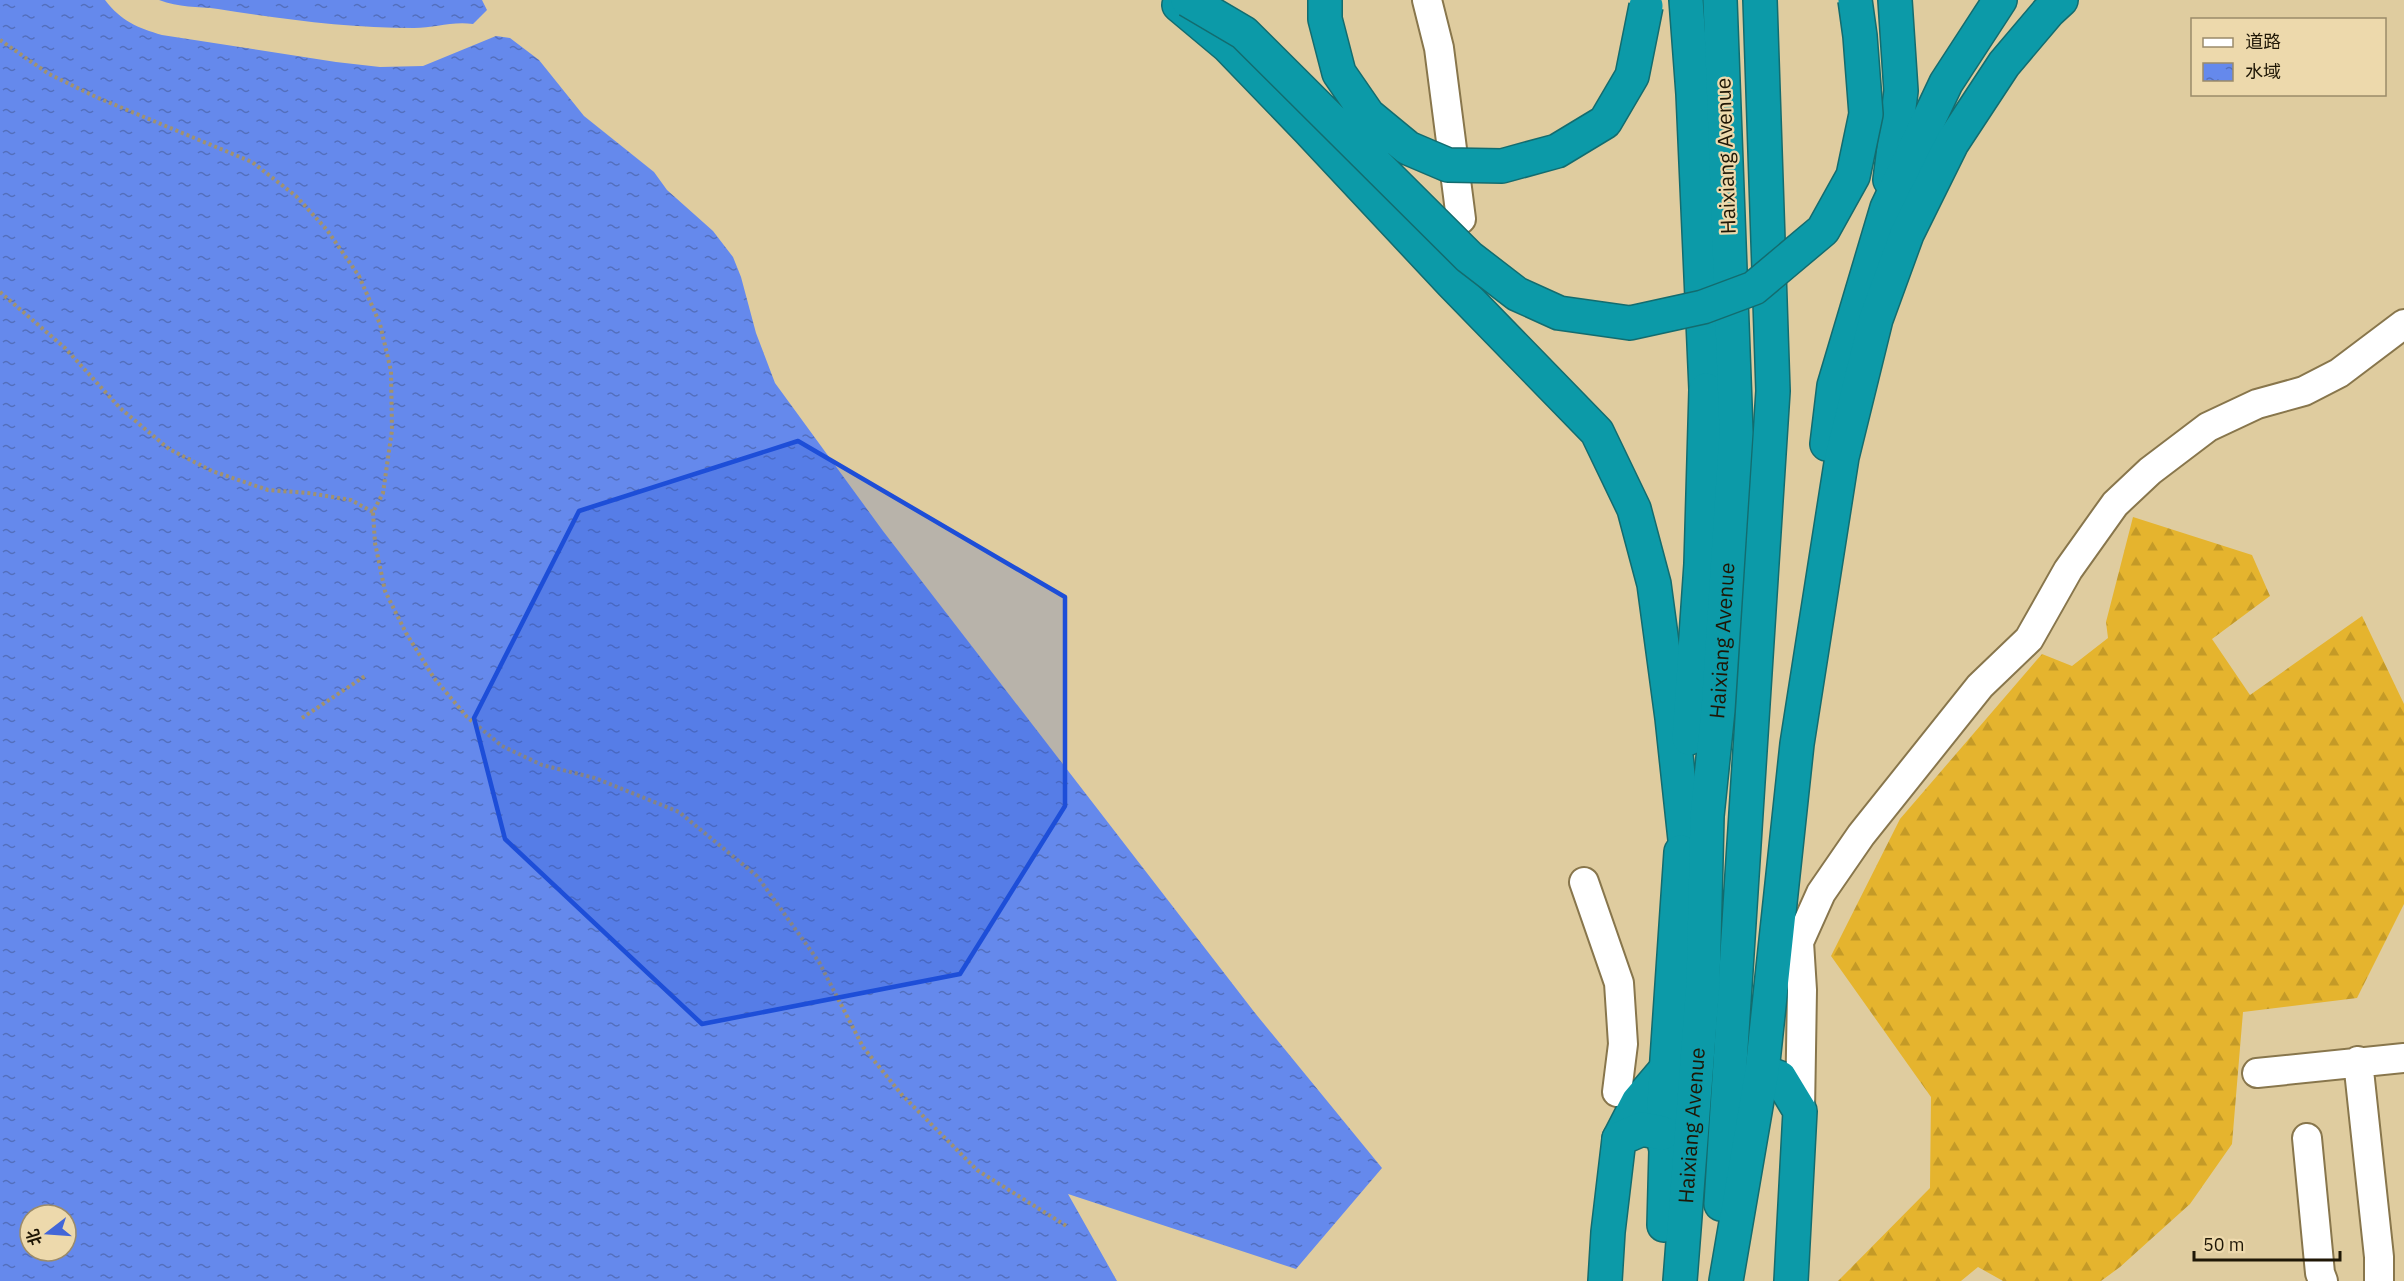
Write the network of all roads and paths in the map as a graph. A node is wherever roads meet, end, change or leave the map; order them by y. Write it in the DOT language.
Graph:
graph roads {
  1 [pos="1174,0"];
  2 [pos="1188,0"];
  3 [pos="1325,0"];
  4 [pos="1427,0"];
  5 [pos="1686,0"];
  6 [pos="1720,0"];
  7 [pos="1760,0"];
  8 [pos="1855,0"];
  9 [pos="1895,0"];
  10 [pos="2000,0"];
  11 [pos="2061,0"];
  12 [pos="1646,3"];
  13 [pos="0,40"];
  14 [pos="1887,208"];
  15 [pos="1461,219"];
  16 [pos="0,292"];
  17 [pos="2404,324"];
  18 [pos="1706,390"];
  19 [pos="373,512"];
  20 [pos="365,676"];
  21 [pos="1718,710"];
  22 [pos="302,718"];
  23 [pos="1797,744"];
  24 [pos="1683,828"];
  25 [pos="1584,882"];
  26 [pos="1702,982"];
  27 [pos="2404,1058"];
  28 [pos="2358,1061"];
  29 [pos="1667,1068"];
  30 [pos="1762,1071"];
  31 [pos="2257,1072"];
  32 [pos="1617,1092"];
  33 [pos="1800,1111"];
  34 [pos="1662,1133"];
  35 [pos="2307,1138"];
  36 [pos="1619,1139"];
  37 [pos="1068,1227"];
  38 [pos="1605,1281"];
  39 [pos="1667,1281"];
  40 [pos="1680,1281"];
  41 [pos="1716,1281"];
  42 [pos="1726,1281"];
  43 [pos="1791,1281"];
  44 [pos="2323,1281"];
  45 [pos="2379,1281"];
  1 -- 24 [label="highway"];
  2 -- 8 [label="highway, bridge"];
  3 -- 12 [label="highway, bridge"];
  4 -- 15 [label="street"];
  5 -- 18 [label="highway"];
  6 -- 21 [label="highway, Haixiang Avenue"];
  7 -- 41 [label="highway, Haixiang Avenue"];
  9 -- 14 [label="highway"];
  10 -- 14 [label="highway"];
  11 -- 23 [label="highway"];
  13 -- 19 [label="path"];
  14 -- 23 [label="highway"];
  16 -- 19 [label="path"];
  17 -- 33 [label="street"];
  18 -- 21 [label="highway"];
  18 -- 24 [label="highway"];
  19 -- 37 [label="path"];
  20 -- 22 [label="path"];
  21 -- 26 [label="highway, Haixiang Avenue"];
  23 -- 30 [label="highway"];
  24 -- 26 [label="highway"];
  24 -- 29 [label="highway"];
  25 -- 32 [label="street"];
  26 -- 40 [label="highway, Haixiang Avenue"];
  27 -- 28 [label="street"];
  28 -- 31 [label="street"];
  28 -- 45 [label="street"];
  29 -- 34 [label="highway"];
  29 -- 36 [label="highway"];
  30 -- 33 [label="highway"];
  30 -- 42 [label="highway"];
  33 -- 43 [label="highway"];
  34 -- 36 [label="highway"];
  34 -- 39 [label="highway"];
  35 -- 44 [label="street"];
  36 -- 38 [label="highway"];
}
